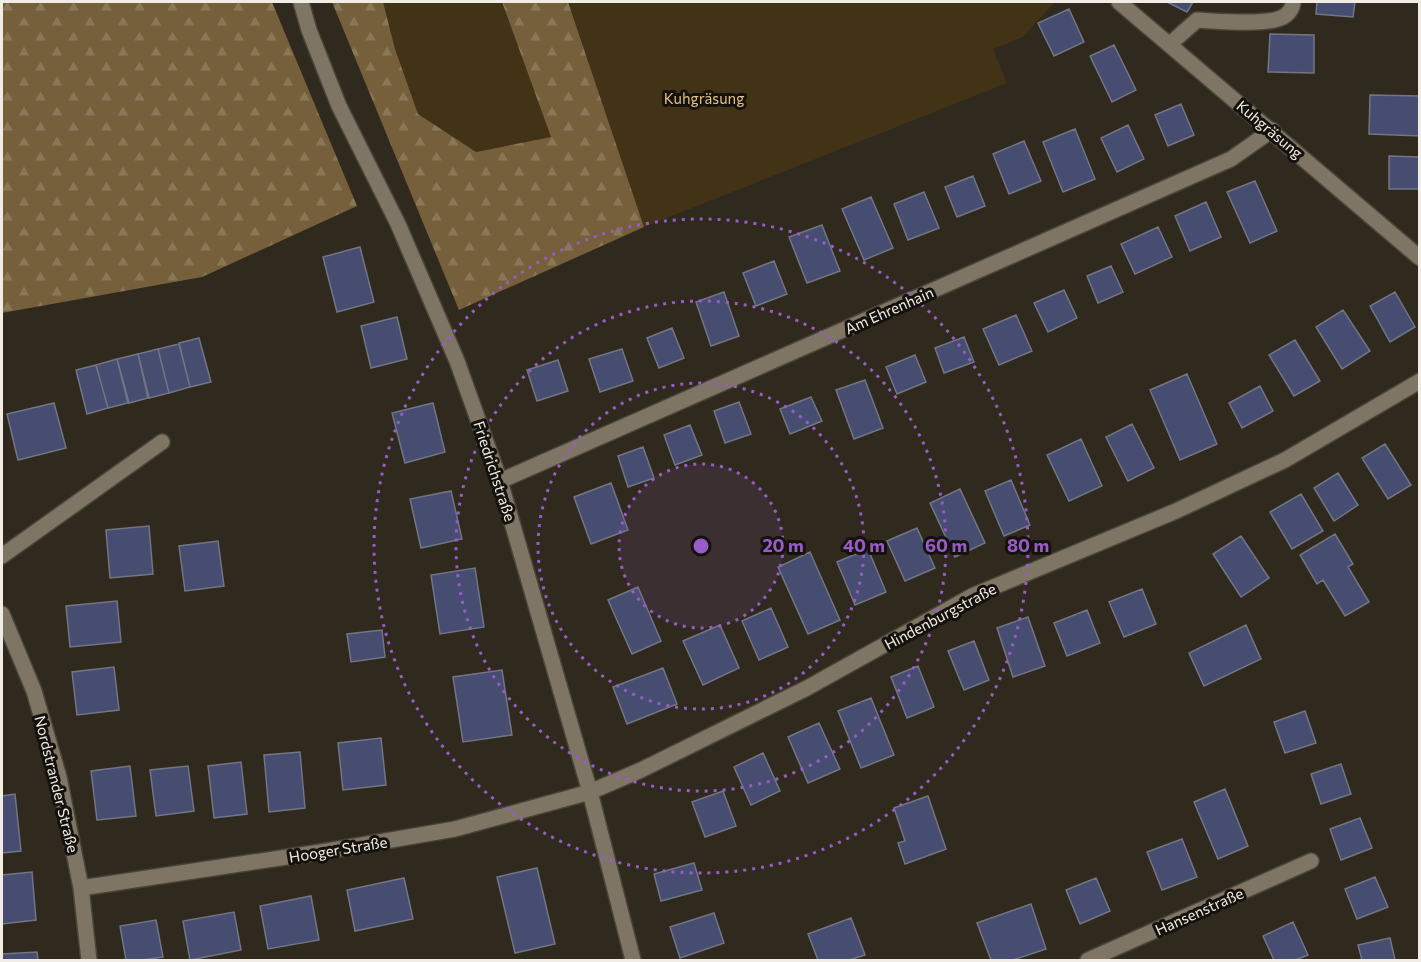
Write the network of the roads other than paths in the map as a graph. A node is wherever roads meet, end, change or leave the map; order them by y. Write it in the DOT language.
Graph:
graph roads {
  1 [pos="301,2"];
  2 [pos="1119,2"];
  3 [pos="1293,2"];
  4 [pos="1170,44"];
  5 [pos="1272,130"];
  6 [pos="1419,258"];
  7 [pos="1419,381"];
  8 [pos="162,442"];
  9 [pos="500,481"];
  10 [pos="2,556"];
  11 [pos="2,614"];
  12 [pos="590,792"];
  13 [pos="1311,861"];
  14 [pos="81,888"];
  15 [pos="88,960"];
  16 [pos="633,960"];
  17 [pos="1088,960"];
  1 -- 9 [label="street, Friedrichstraße"];
  2 -- 4 [label="street, Kuhgräsung"];
  3 -- 4 [label="street"];
  4 -- 5 [label="street, Kuhgräsung"];
  5 -- 6 [label="street, Kuhgräsung"];
  5 -- 9 [label="street, Am Ehrenhain"];
  7 -- 12 [label="street, Hindenburgstraße"];
  8 -- 10 [label="street"];
  9 -- 12 [label="street, Friedrichstraße"];
  11 -- 14 [label="street, Nordstrander Straße"];
  12 -- 14 [label="street, Hooger Straße"];
  12 -- 16 [label="street, Friedrichstraße"];
  13 -- 17 [label="street, Hansenstraße"];
  14 -- 15 [label="street, Nordstrander Straße"];
}
